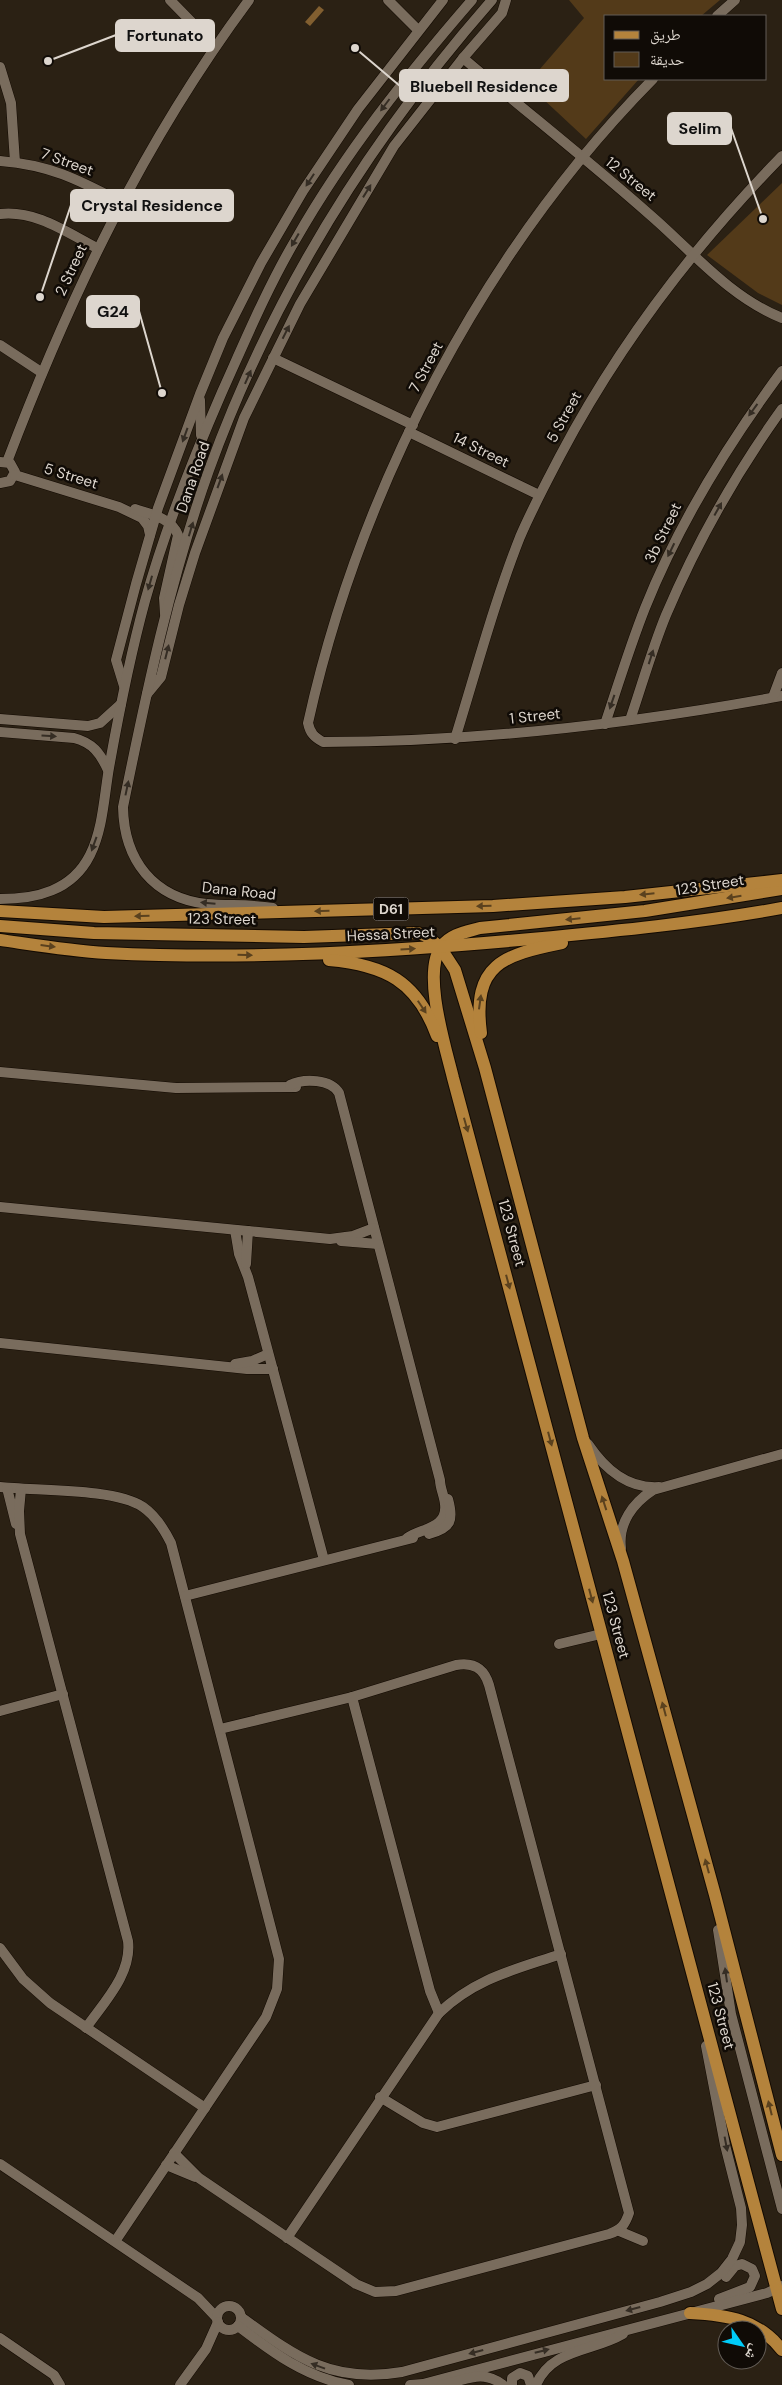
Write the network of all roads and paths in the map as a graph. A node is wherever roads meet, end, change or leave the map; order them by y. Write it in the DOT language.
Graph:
graph roads {
  1 [pos="170,0"];
  2 [pos="249,0"];
  3 [pos="388,0"];
  4 [pos="443,0"];
  5 [pos="465,0"];
  6 [pos="472,0"];
  7 [pos="492,0"];
  8 [pos="506,0"];
  9 [pos="735,0"];
  10 [pos="718,15"];
  11 [pos="418,30"];
  12 [pos="435,42"];
  13 [pos="215,46"];
  14 [pos="463,58"];
  15 [pos="0,67"];
  16 [pos="652,80"];
  17 [pos="782,156"];
  18 [pos="582,159"];
  19 [pos="0,161"];
  20 [pos="15,162"];
  21 [pos="120,202"];
  22 [pos="0,214"];
  23 [pos="97,248"];
  24 [pos="692,255"];
  25 [pos="782,318"];
  26 [pos="0,345"];
  27 [pos="273,358"];
  28 [pos="782,371"];
  29 [pos="41,372"];
  30 [pos="200,394"];
  31 [pos="782,409"];
  32 [pos="411,429"];
  33 [pos="201,439"];
  34 [pos="4,462"];
  35 [pos="15,475"];
  36 [pos="0,483"];
  37 [pos="539,495"];
  38 [pos="119,507"];
  39 [pos="156,515"];
  40 [pos="169,523"];
  41 [pos="150,536"];
  42 [pos="166,618"];
  43 [pos="782,673"];
  44 [pos="124,686"];
  45 [pos="146,695"];
  46 [pos="777,696"];
  47 [pos="121,704"];
  48 [pos="310,715"];
  49 [pos="5,719"];
  50 [pos="630,720"];
  51 [pos="605,724"];
  52 [pos="4,733"];
  53 [pos="456,739"];
  54 [pos="108,771"];
  55 [pos="782,880"];
  56 [pos="782,889"];
  57 [pos="0,899"];
  58 [pos="782,908"];
  59 [pos="0,910"];
  60 [pos="291,912"];
  61 [pos="0,926"];
  62 [pos="623,930"];
  63 [pos="0,940"];
  64 [pos="440,947"];
  65 [pos="285,956"];
  66 [pos="485,1068"];
  67 [pos="0,1072"];
  68 [pos="453,1078"];
  69 [pos="0,1207"];
  70 [pos="374,1228"];
  71 [pos="235,1230"];
  72 [pos="248,1231"];
  73 [pos="330,1238"];
  74 [pos="378,1244"];
  75 [pos="248,1277"];
  76 [pos="0,1343"];
  77 [pos="268,1354"];
  78 [pos="221,1365"];
  79 [pos="273,1369"];
  80 [pos="583,1438"];
  81 [pos="782,1454"];
  82 [pos="663,1486"];
  83 [pos="4,1487"];
  84 [pos="21,1489"];
  85 [pos="20,1534"];
  86 [pos="324,1560"];
  87 [pos="623,1561"];
  88 [pos="185,1596"];
  89 [pos="601,1634"];
  90 [pos="559,1644"];
  91 [pos="63,1694"];
  92 [pos="352,1697"];
  93 [pos="0,1711"];
  94 [pos="220,1729"];
  95 [pos="715,1895"];
  96 [pos="0,1948"];
  97 [pos="561,1954"];
  98 [pos="698,1993"];
  99 [pos="443,2010"];
  100 [pos="86,2028"];
  101 [pos="596,2086"];
  102 [pos="380,2097"];
  103 [pos="205,2108"];
  104 [pos="174,2153"];
  105 [pos="782,2155"];
  106 [pos="0,2164"];
  107 [pos="166,2165"];
  108 [pos="199,2178"];
  109 [pos="782,2209"];
  110 [pos="619,2230"];
  111 [pos="287,2238"];
  112 [pos="116,2240"];
  113 [pos="643,2241"];
  114 [pos="780,2288"];
  115 [pos="198,2298"];
  116 [pos="660,2302"];
  117 [pos="228,2306"];
  118 [pos="782,2309"];
  119 [pos="696,2311"];
  120 [pos="218,2320"];
  121 [pos="236,2324"];
  122 [pos="631,2328"];
  123 [pos="0,2338"];
  124 [pos="206,2349"];
  125 [pos="782,2350"];
  126 [pos="427,2384"];
  127 [pos="60,2385"];
  128 [pos="180,2385"];
  129 [pos="349,2385"];
  130 [pos="410,2385"];
  131 [pos="442,2385"];
  132 [pos="503,2385"];
  133 [pos="512,2385"];
  134 [pos="531,2385"];
  135 [pos="536,2385"];
  1 -- 13 [label="street"];
  2 -- 13 [label="street, 2 Street"];
  3 -- 11 [label="street"];
  4 -- 11 [label="street"];
  5 -- 12 [label="street"];
  6 -- 12 [label="street, Dana Road"];
  42 -- 7 [label="street, Dana Road, one-way"];
  8 -- 14 [label="street"];
  9 -- 10 [label="street"];
  11 -- 30 [label="street, one-way"];
  12 -- 33 [label="street, Dana Road, one-way"];
  13 -- 21 [label="street, 2 Street"];
  14 -- 18 [label="street, 12 Street"];
  27 -- 14 [label="street, one-way"];
  15 -- 20 [label="street"];
  16 -- 18 [label="street, 7 Street"];
  17 -- 24 [label="street, 5 Street"];
  18 -- 24 [label="street, 12 Street"];
  18 -- 32 [label="street, 7 Street"];
  19 -- 20 [label="street, 7 Street"];
  20 -- 21 [label="street, 7 Street"];
  21 -- 23 [label="street, 2 Street"];
  22 -- 23 [label="street"];
  23 -- 29 [label="street, 2 Street"];
  24 -- 25 [label="street, 12 Street"];
  24 -- 37 [label="street, 5 Street"];
  26 -- 29 [label="street"];
  27 -- 32 [label="street, 14 Street"];
  45 -- 27 [label="street, one-way"];
  28 -- 51 [label="street, 3b Street, one-way"];
  29 -- 34 [label="street, 2 Street"];
  30 -- 33 [label="street"];
  30 -- 39 [label="street, one-way"];
  50 -- 31 [label="street, one-way"];
  32 -- 37 [label="street, 14 Street"];
  32 -- 48 [label="street, 7 Street"];
  33 -- 40 [label="street, Dana Road"];
  34 -- 35 [label="street"];
  35 -- 36 [label="street"];
  35 -- 38 [label="street, 5 Street"];
  37 -- 53 [label="street, 5 Street"];
  38 -- 39 [label="street, 5 Street"];
  38 -- 41 [label="street, 5 Street"];
  39 -- 40 [label="street, 5 Street"];
  39 -- 41 [label="street"];
  40 -- 42 [label="street"];
  40 -- 44 [label="street, Dana Road, one-way"];
  41 -- 44 [label="street"];
  42 -- 45 [label="street, Dana Road"];
  43 -- 46 [label="street"];
  44 -- 47 [label="street, Dana Road"];
  60 -- 45 [label="street, Dana Road, one-way"];
  46 -- 50 [label="street, 1 Street"];
  47 -- 49 [label="street"];
  47 -- 54 [label="street, Dana Road"];
  48 -- 53 [label="street, 1 Street"];
  49 -- 52 [label="street"];
  50 -- 51 [label="street, 1 Street"];
  51 -- 53 [label="street, 1 Street"];
  52 -- 54 [label="street, one-way"];
  54 -- 57 [label="street, Dana Road, one-way"];
  55 -- 60 [label="main road, Hessa Street / D61, one-way"];
  56 -- 64 [label="main road, 123 Street, one-way"];
  58 -- 62 [label="main road, Hessa Street"];
  60 -- 59 [label="main road, Hessa Street / D61, one-way"];
  61 -- 64 [label="main road, 123 Street"];
  62 -- 64 [label="main road, Hessa Street"];
  66 -- 62 [label="main road, one-way"];
  63 -- 65 [label="main road, Hessa Street, one-way"];
  65 -- 64 [label="main road, Hessa Street, one-way"];
  64 -- 66 [label="main road, 123 Street"];
  64 -- 68 [label="main road, 123 Street"];
  65 -- 68 [label="main road, one-way"];
  66 -- 80 [label="main road, 123 Street"];
  67 -- 70 [label="street"];
  68 -- 89 [label="main road, 123 Street, one-way"];
  69 -- 71 [label="street"];
  70 -- 73 [label="street"];
  70 -- 74 [label="street"];
  71 -- 72 [label="street"];
  71 -- 75 [label="street"];
  72 -- 73 [label="street"];
  72 -- 75 [label="street"];
  73 -- 74 [label="street"];
  74 -- 86 [label="street"];
  75 -- 77 [label="street"];
  76 -- 78 [label="street"];
  77 -- 78 [label="street"];
  77 -- 79 [label="street"];
  78 -- 79 [label="street"];
  79 -- 86 [label="street"];
  80 -- 82 [label="street"];
  87 -- 80 [label="main road, 123 Street, one-way"];
  81 -- 82 [label="street"];
  82 -- 87 [label="street"];
  83 -- 84 [label="street"];
  83 -- 85 [label="street"];
  84 -- 85 [label="street"];
  84 -- 88 [label="street"];
  85 -- 91 [label="street"];
  86 -- 88 [label="street"];
  95 -- 87 [label="main road, 123 Street, one-way"];
  88 -- 94 [label="street"];
  89 -- 90 [label="street"];
  89 -- 98 [label="main road, 123 Street"];
  91 -- 93 [label="street"];
  91 -- 100 [label="street"];
  92 -- 94 [label="street"];
  92 -- 97 [label="street"];
  92 -- 99 [label="street"];
  94 -- 103 [label="street"];
  105 -- 95 [label="main road, 123 Street, one-way"];
  109 -- 95 [label="street, one-way"];
  96 -- 100 [label="street"];
  97 -- 99 [label="street"];
  97 -- 101 [label="street"];
  98 -- 114 [label="main road, 123 Street"];
  98 -- 116 [label="street, one-way"];
  99 -- 102 [label="street"];
  100 -- 103 [label="street"];
  101 -- 102 [label="street"];
  101 -- 110 [label="street"];
  102 -- 111 [label="street"];
  103 -- 104 [label="street"];
  104 -- 107 [label="street"];
  104 -- 108 [label="street"];
  106 -- 112 [label="street"];
  107 -- 108 [label="street"];
  107 -- 112 [label="street"];
  108 -- 111 [label="street"];
  110 -- 111 [label="street"];
  110 -- 113 [label="street"];
  112 -- 115 [label="street"];
  114 -- 118 [label="main road, 123 Street"];
  114 -- 119 [label="street"];
  115 -- 117 [label="street"];
  115 -- 120 [label="street"];
  116 -- 119 [label="street"];
  116 -- 121 [label="street, one-way"];
  117 -- 120 [label="street"];
  117 -- 121 [label="street"];
  119 -- 122 [label="street"];
  119 -- 125 [label="main road"];
  120 -- 121 [label="street"];
  120 -- 124 [label="street"];
  121 -- 124 [label="street"];
  121 -- 129 [label="street"];
  126 -- 122 [label="street, one-way"];
  122 -- 135 [label="street"];
  123 -- 127 [label="street"];
  124 -- 128 [label="street"];
  126 -- 130 [label="street"];
  131 -- 132 [label="street"];
  133 -- 134 [label="street"];
}
